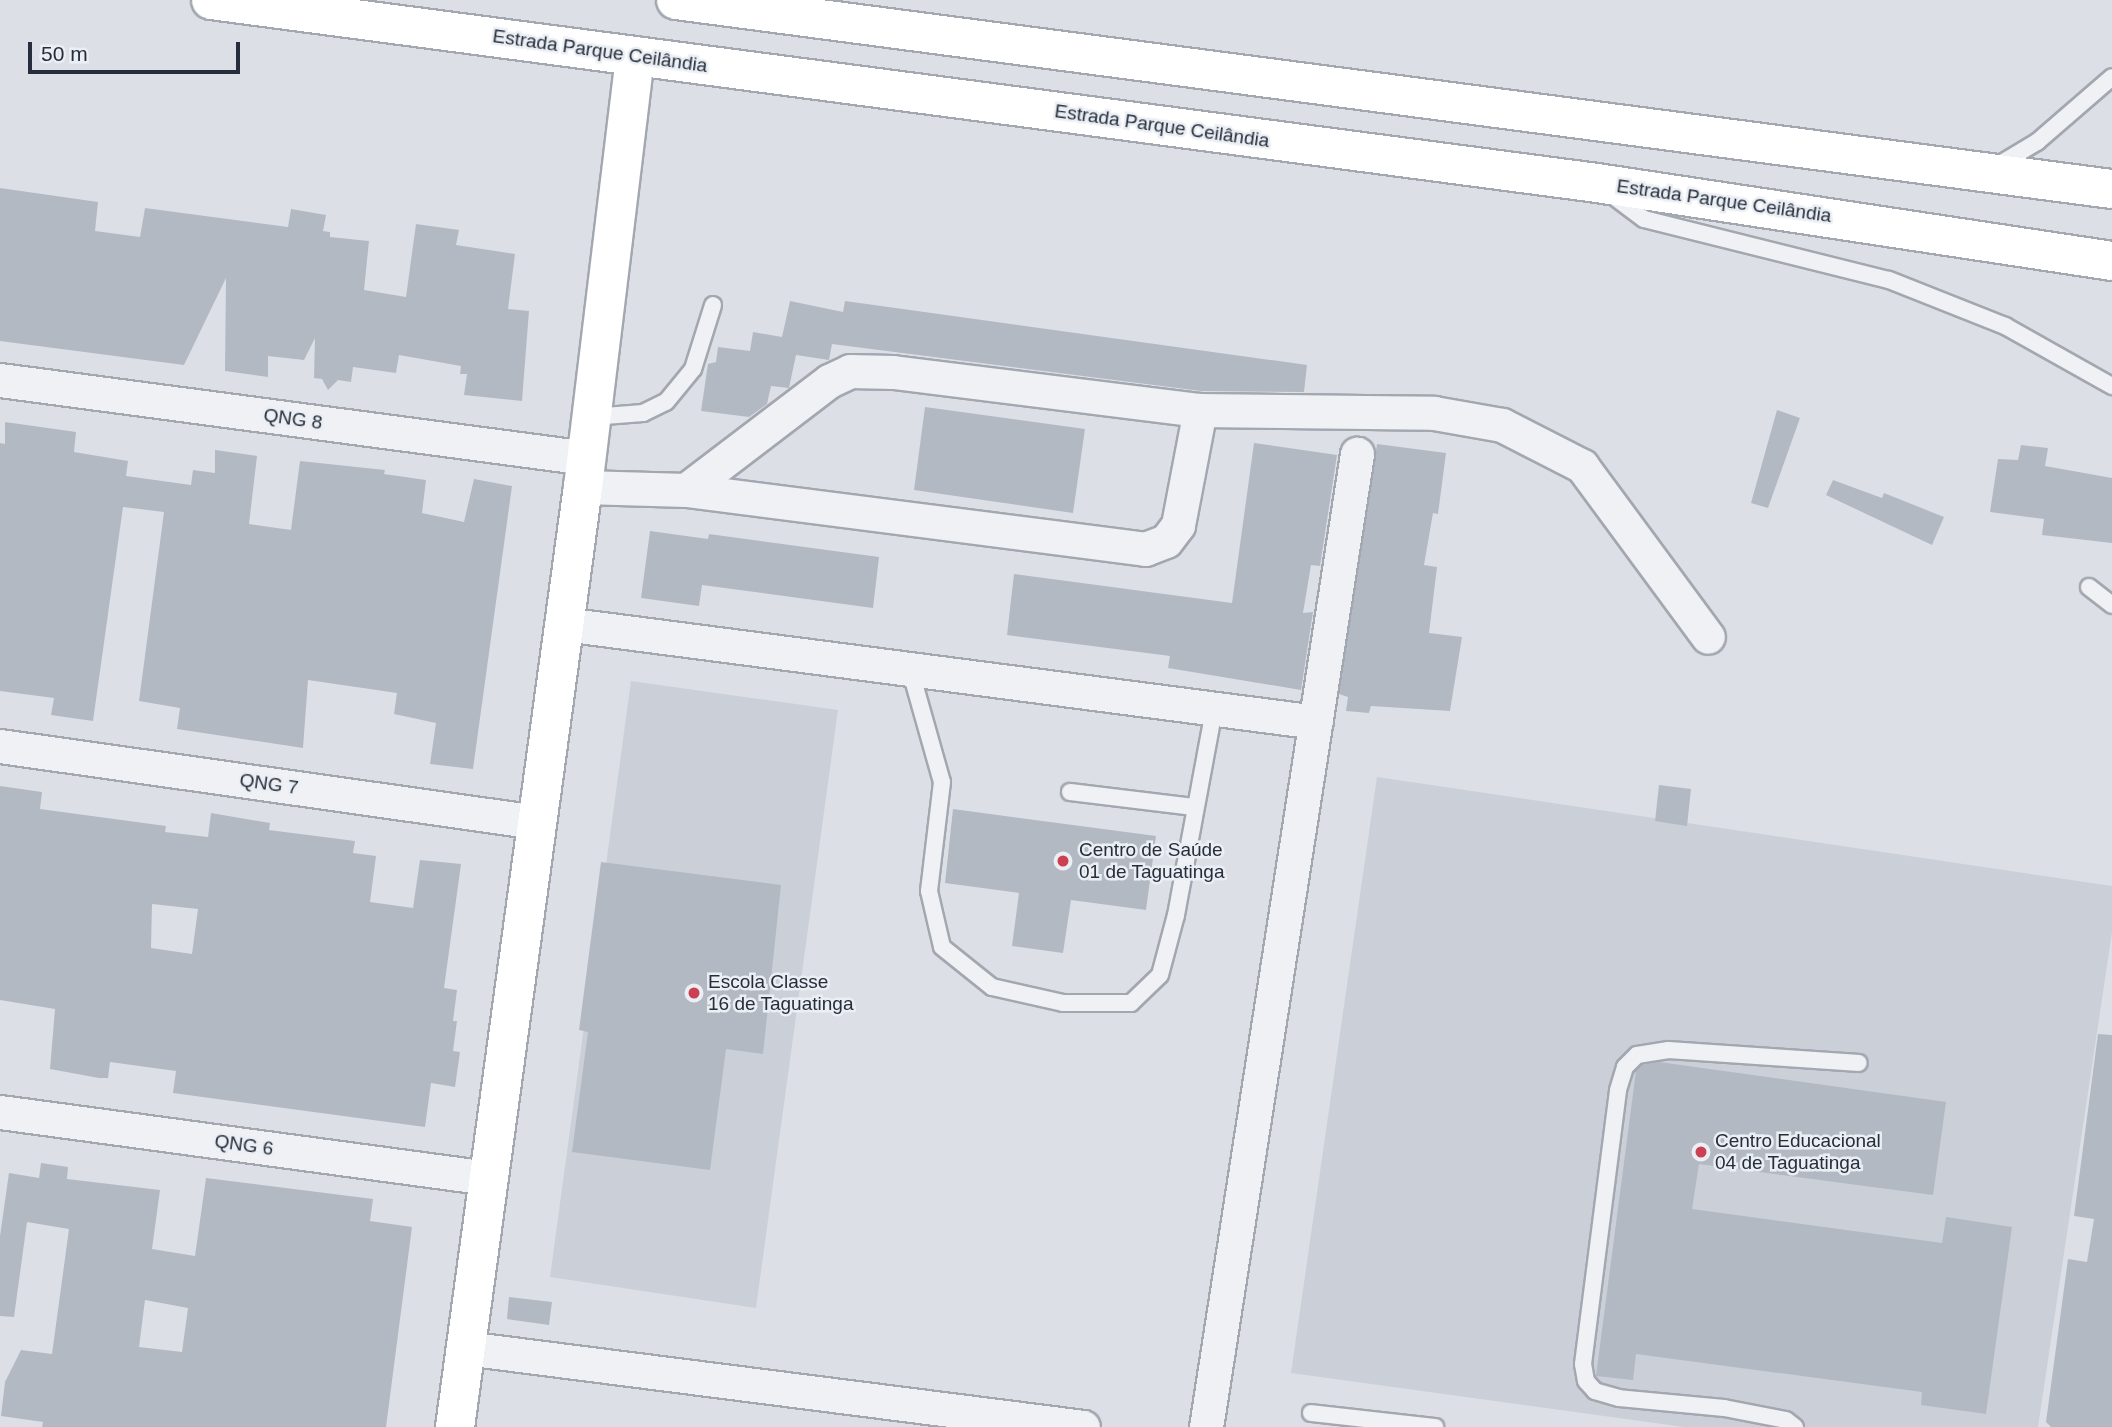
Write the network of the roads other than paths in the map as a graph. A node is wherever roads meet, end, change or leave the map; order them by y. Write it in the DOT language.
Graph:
graph roads {
  1 [pos="211,0"];
  2 [pos="676,0"];
  3 [pos="635,56"];
  4 [pos="2112,77"];
  5 [pos="1989,170"];
  6 [pos="1597,183"];
  7 [pos="2112,189"];
  8 [pos="2112,261"];
  9 [pos="713,305"];
  10 [pos="0,380"];
  11 [pos="2112,386"];
  12 [pos="1200,410"];
  13 [pos="592,417"];
  14 [pos="1357,454"];
  15 [pos="585,473"];
  16 [pos="687,489"];
  17 [pos="2089,587"];
  18 [pos="2112,605"];
  19 [pos="564,624"];
  20 [pos="1709,637"];
  21 [pos="911,669"];
  22 [pos="1214,709"];
  23 [pos="1315,722"];
  24 [pos="0,746"];
  25 [pos="1070,792"];
  26 [pos="1194,807"];
  27 [pos="537,822"];
  28 [pos="1859,1063"];
  29 [pos="0,1112"];
  30 [pos="489,1178"];
  31 [pos="465,1348"];
  32 [pos="1311,1413"];
  33 [pos="454,1427"];
  34 [pos="1083,1427"];
  35 [pos="1206,1427"];
  36 [pos="1435,1427"];
  37 [pos="1795,1427"];
  1 -- 3 [label="main road, Estrada Parque Ceilândia"];
  2 -- 5 [label="main road"];
  3 -- 6 [label="main road, Estrada Parque Ceilândia"];
  3 -- 13 [label="main road"];
  4 -- 5 [label="lane"];
  5 -- 7 [label="main road"];
  6 -- 8 [label="main road, Estrada Parque Ceilândia"];
  6 -- 11 [label="lane"];
  9 -- 13 [label="lane"];
  10 -- 15 [label="street, QNG 8"];
  12 -- 16 [label="street"];
  12 -- 16 [label="street, QNG 8"];
  12 -- 20 [label="street"];
  13 -- 15 [label="main road"];
  14 -- 23 [label="street"];
  15 -- 16 [label="street, QNG 8"];
  15 -- 19 [label="main road"];
  17 -- 18 [label="lane"];
  19 -- 21 [label="street"];
  19 -- 27 [label="main road"];
  21 -- 22 [label="street"];
  21 -- 26 [label="lane"];
  22 -- 23 [label="street"];
  22 -- 26 [label="lane"];
  23 -- 35 [label="street"];
  24 -- 27 [label="street, QNG 7"];
  25 -- 26 [label="lane"];
  27 -- 30 [label="main road"];
  28 -- 37 [label="lane"];
  29 -- 30 [label="street, QNG 6"];
  30 -- 31 [label="main road"];
  31 -- 33 [label="main road"];
  31 -- 34 [label="street"];
  32 -- 36 [label="lane"];
}
